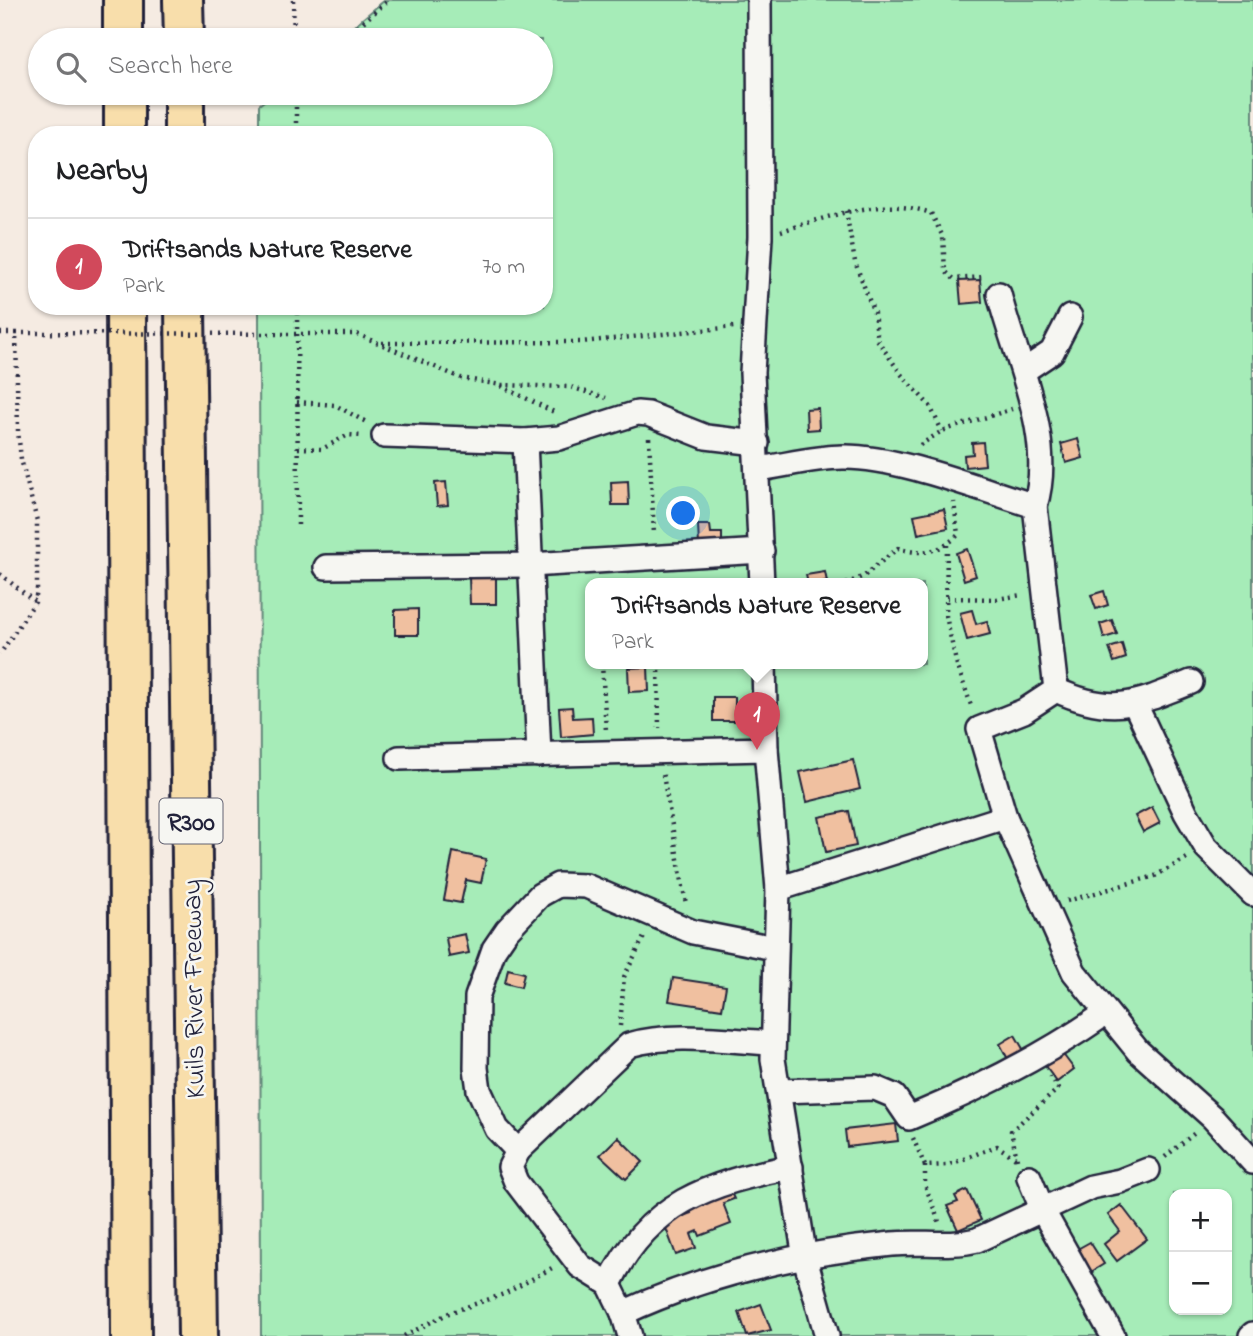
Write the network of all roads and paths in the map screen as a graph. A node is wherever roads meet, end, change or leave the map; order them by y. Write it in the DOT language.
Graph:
graph roads {
  1 [pos="123,0"];
  2 [pos="183,0"];
  3 [pos="293,0"];
  4 [pos="388,0"];
  5 [pos="759,0"];
  6 [pos="124,28"];
  7 [pos="184,28"];
  8 [pos="294,28"];
  9 [pos="356,28"];
  10 [pos="124,105"];
  11 [pos="184,105"];
  12 [pos="296,105"];
  13 [pos="124,126"];
  14 [pos="184,126"];
  15 [pos="296,126"];
  16 [pos="846,211"];
  17 [pos="760,237"];
  18 [pos="999,293"];
  19 [pos="126,315"];
  20 [pos="186,315"];
  21 [pos="297,315"];
  22 [pos="1070,317"];
  23 [pos="754,324"];
  24 [pos="0,333"];
  25 [pos="16,333"];
  26 [pos="297,335"];
  27 [pos="382,342"];
  28 [pos="1025,370"];
  29 [pos="501,385"];
  30 [pos="298,402"];
  31 [pos="1030,404"];
  32 [pos="642,413"];
  33 [pos="583,431"];
  34 [pos="942,431"];
  35 [pos="384,436"];
  36 [pos="525,441"];
  37 [pos="757,443"];
  38 [pos="298,448"];
  39 [pos="889,464"];
  40 [pos="759,469"];
  41 [pos="951,480"];
  42 [pos="1035,506"];
  43 [pos="298,528"];
  44 [pos="947,545"];
  45 [pos="762,551"];
  46 [pos="655,557"];
  47 [pos="530,565"];
  48 [pos="326,567"];
  49 [pos="0,574"];
  50 [pos="762,578"];
  51 [pos="860,578"];
  52 [pos="1044,592"];
  53 [pos="947,598"];
  54 [pos="35,602"];
  55 [pos="0,654"];
  56 [pos="602,669"];
  57 [pos="657,669"];
  58 [pos="764,669"];
  59 [pos="1191,682"];
  60 [pos="1056,690"];
  61 [pos="1135,704"];
  62 [pos="979,729"];
  63 [pos="766,749"];
  64 [pos="659,752"];
  65 [pos="607,753"];
  66 [pos="539,754"];
  67 [pos="399,758"];
  68 [pos="1004,817"];
  69 [pos="1206,847"];
  70 [pos="778,889"];
  71 [pos="1253,894"];
  72 [pos="684,898"];
  73 [pos="1044,909"];
  74 [pos="654,917"];
  75 [pos="693,932"];
  76 [pos="775,947"];
  77 [pos="1106,1013"];
  78 [pos="773,1043"];
  79 [pos="619,1052"];
  80 [pos="1037,1058"];
  81 [pos="779,1091"];
  82 [pos="909,1118"];
  83 [pos="1213,1118"];
  84 [pos="518,1151"];
  85 [pos="1253,1162"];
  86 [pos="925,1166"];
  87 [pos="790,1167"];
  88 [pos="1023,1168"];
  89 [pos="1148,1170"];
  90 [pos="1042,1211"];
  91 [pos="940,1244"];
  92 [pos="569,1252"];
  93 [pos="805,1258"];
  94 [pos="609,1284"];
  95 [pos="624,1313"];
  96 [pos="131,1336"];
  97 [pos="198,1336"];
  98 [pos="404,1336"];
  99 [pos="629,1336"];
  100 [pos="828,1336"];
  101 [pos="1112,1336"];
  1 -- 6 [label="highway"];
  2 -- 7 [label="highway"];
  3 -- 8 [label="path"];
  4 -- 9 [label="path"];
  5 -- 17 [label="street"];
  10 -- 13 [label="highway"];
  11 -- 14 [label="highway"];
  12 -- 15 [label="path"];
  16 -- 17 [label="path"];
  16 -- 18 [label="path"];
  16 -- 34 [label="path"];
  17 -- 23 [label="street"];
  18 -- 28 [label="street"];
  19 -- 96 [label="highway, R300"];
  20 -- 97 [label="highway, Kuils River Freeway / R300"];
  21 -- 26 [label="path"];
  22 -- 28 [label="street"];
  23 -- 27 [label="path"];
  23 -- 37 [label="street"];
  24 -- 25 [label="path"];
  25 -- 26 [label="path, bridge"];
  25 -- 54 [label="path"];
  26 -- 27 [label="path"];
  26 -- 30 [label="path"];
  27 -- 29 [label="path"];
  28 -- 31 [label="street"];
  29 -- 32 [label="path"];
  29 -- 33 [label="path"];
  30 -- 35 [label="path"];
  30 -- 38 [label="path"];
  31 -- 34 [label="path"];
  31 -- 42 [label="street"];
  32 -- 33 [label="street"];
  32 -- 37 [label="street"];
  32 -- 46 [label="path"];
  33 -- 36 [label="street"];
  34 -- 39 [label="path"];
  35 -- 36 [label="street"];
  35 -- 38 [label="path"];
  36 -- 47 [label="street"];
  37 -- 40 [label="street"];
  38 -- 43 [label="path"];
  39 -- 40 [label="street"];
  39 -- 41 [label="street"];
  40 -- 45 [label="street"];
  41 -- 42 [label="street"];
  41 -- 44 [label="path"];
  42 -- 52 [label="street"];
  44 -- 51 [label="path"];
  44 -- 53 [label="path"];
  45 -- 46 [label="street"];
  45 -- 50 [label="street"];
  46 -- 47 [label="street"];
  47 -- 48 [label="street"];
  47 -- 66 [label="street"];
  49 -- 54 [label="path"];
  52 -- 53 [label="path"];
  52 -- 60 [label="street"];
  53 -- 62 [label="path"];
  54 -- 55 [label="path"];
  56 -- 65 [label="path"];
  57 -- 64 [label="path"];
  58 -- 63 [label="street"];
  59 -- 61 [label="street"];
  60 -- 61 [label="street"];
  60 -- 62 [label="street"];
  61 -- 69 [label="street"];
  62 -- 68 [label="street"];
  63 -- 64 [label="street"];
  63 -- 70 [label="street"];
  64 -- 65 [label="street"];
  64 -- 72 [label="path"];
  65 -- 66 [label="street"];
  66 -- 67 [label="street"];
  68 -- 70 [label="street"];
  68 -- 73 [label="street"];
  69 -- 71 [label="street"];
  69 -- 73 [label="path"];
  70 -- 76 [label="street"];
  72 -- 74 [label="path"];
  72 -- 75 [label="path"];
  73 -- 77 [label="street"];
  74 -- 75 [label="street"];
  74 -- 79 [label="path"];
  74 -- 84 [label="street"];
  75 -- 76 [label="street"];
  76 -- 78 [label="street"];
  77 -- 80 [label="street"];
  77 -- 83 [label="street"];
  78 -- 79 [label="street"];
  78 -- 81 [label="street"];
  79 -- 84 [label="street"];
  80 -- 82 [label="street"];
  80 -- 88 [label="path"];
  81 -- 82 [label="street"];
  81 -- 87 [label="street"];
  82 -- 86 [label="path"];
  83 -- 85 [label="street"];
  83 -- 89 [label="path"];
  84 -- 92 [label="street"];
  86 -- 88 [label="path"];
  86 -- 91 [label="path"];
  87 -- 93 [label="street"];
  87 -- 94 [label="street"];
  88 -- 90 [label="street"];
  89 -- 90 [label="street"];
  90 -- 91 [label="street"];
  90 -- 101 [label="street"];
  91 -- 93 [label="street"];
  92 -- 94 [label="street"];
  92 -- 98 [label="path"];
  93 -- 95 [label="street"];
  93 -- 100 [label="street"];
  94 -- 95 [label="street"];
  95 -- 99 [label="street"];
}
